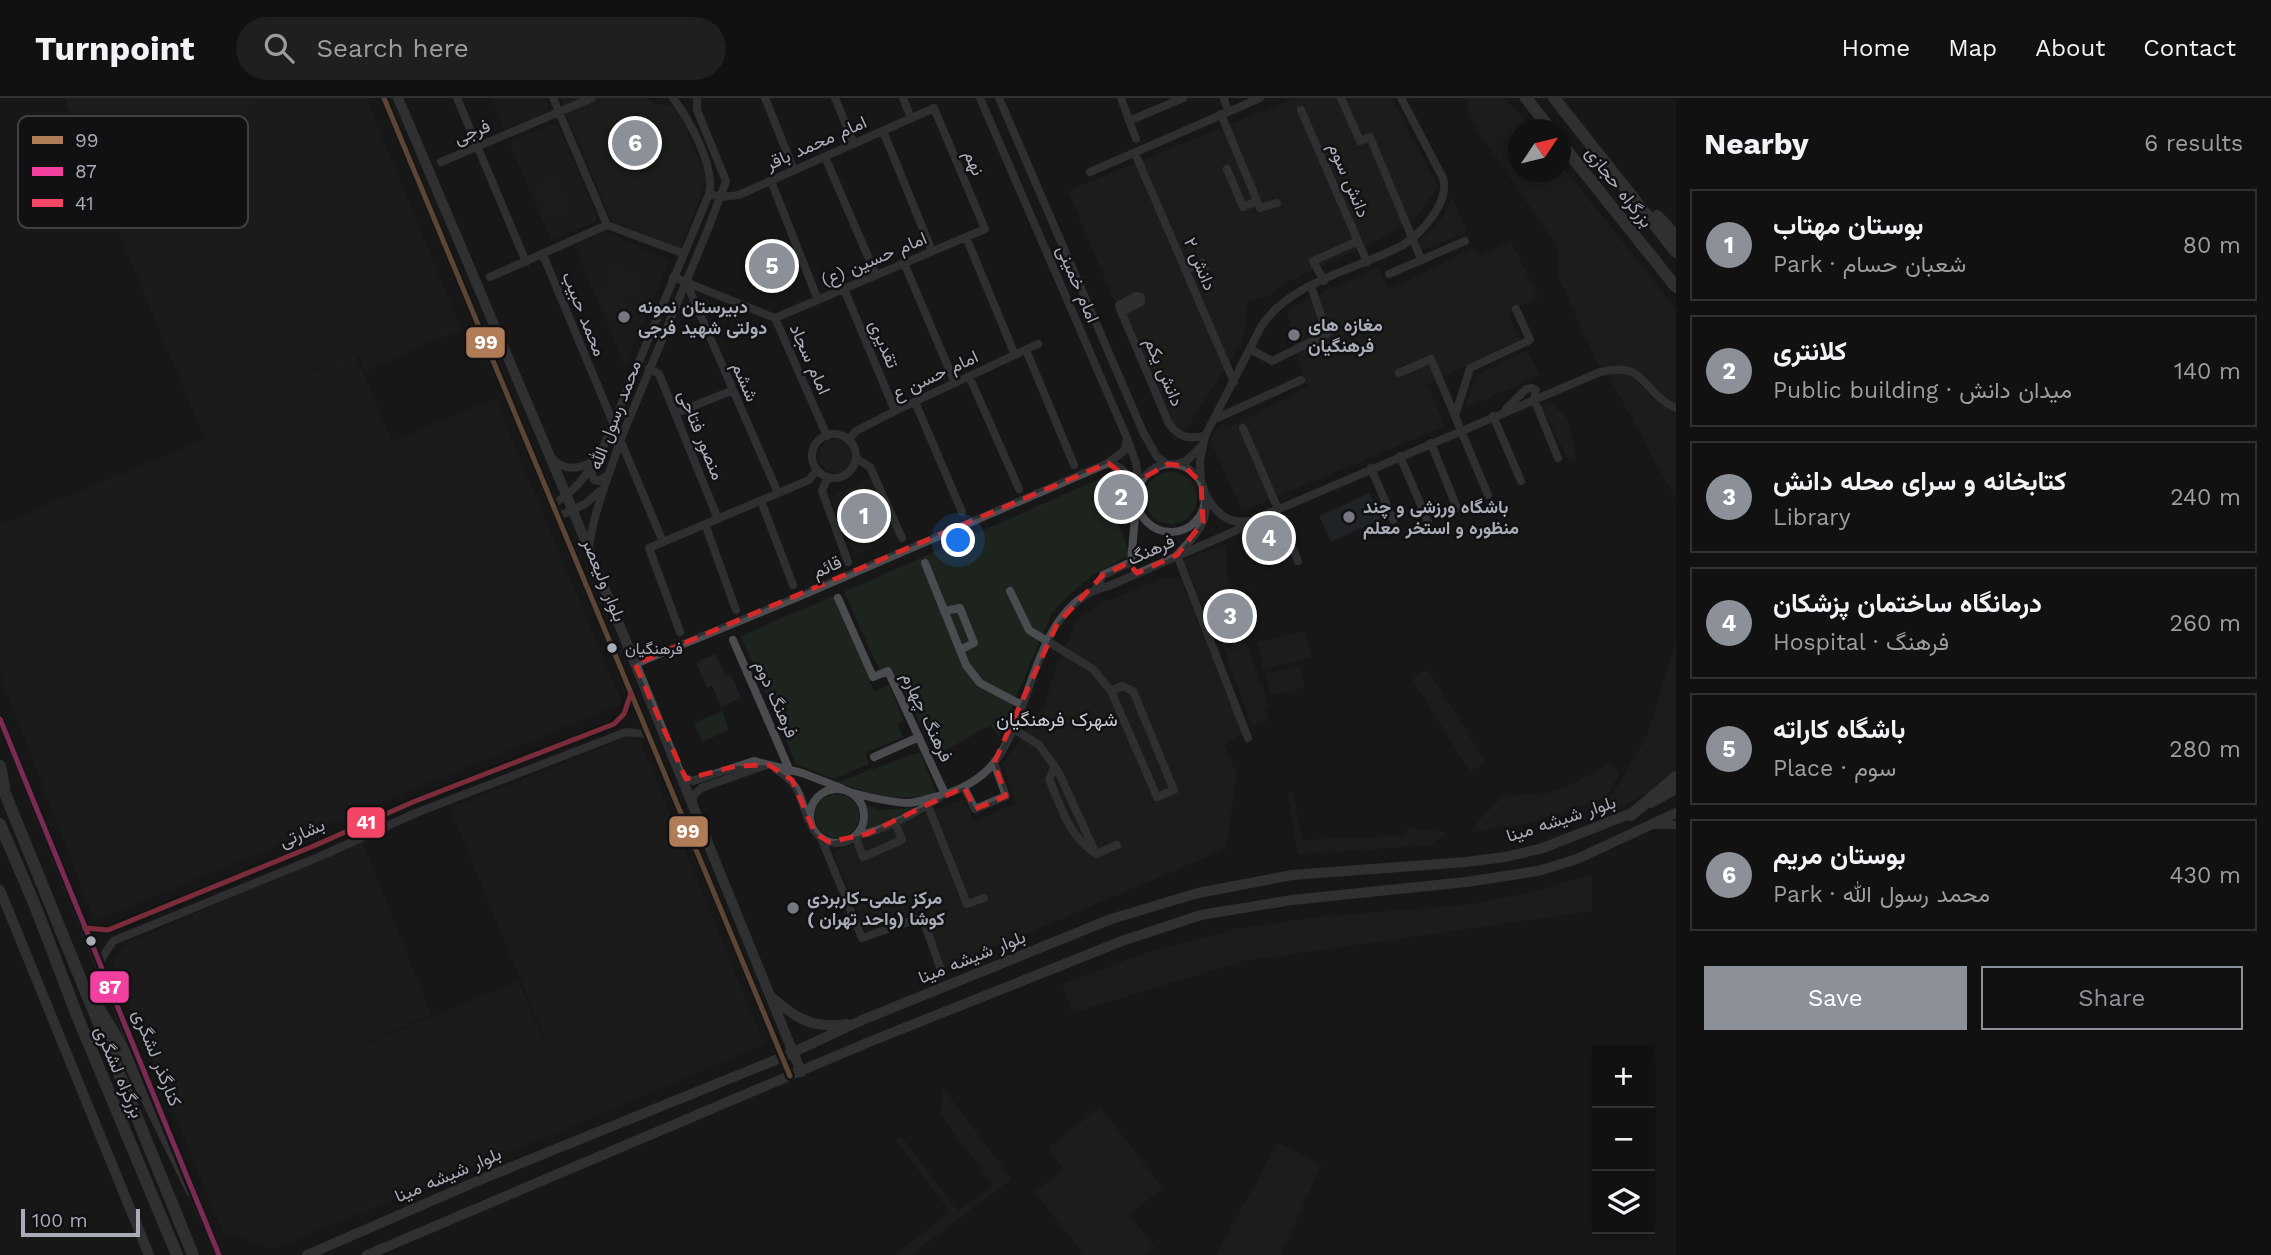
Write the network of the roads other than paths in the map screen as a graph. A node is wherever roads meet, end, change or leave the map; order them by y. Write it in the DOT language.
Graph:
graph roads {
  1 [pos="384,98"];
  2 [pos="398,98"];
  3 [pos="457,98"];
  4 [pos="553,98"];
  5 [pos="592,98"];
  6 [pos="673,98"];
  7 [pos="697,98"];
  8 [pos="765,98"];
  9 [pos="835,98"];
  10 [pos="902,98"];
  11 [pos="981,98"];
  12 [pos="999,98"];
  13 [pos="1121,98"];
  14 [pos="1183,98"];
  15 [pos="1260,98"];
  16 [pos="1341,98"];
  17 [pos="1401,98"];
  18 [pos="1526,98"];
  19 [pos="1554,98"];
  20 [pos="934,108"];
  21 [pos="1301,110"];
  22 [pos="559,112"];
  23 [pos="1221,114"];
  24 [pos="911,118"];
  25 [pos="1542,119"];
  26 [pos="1129,121"];
  27 [pos="883,131"];
  28 [pos="1136,139"];
  29 [pos="854,144"];
  30 [pos="478,146"];
  31 [pos="1571,156"];
  32 [pos="825,157"];
  33 [pos="1137,158"];
  34 [pos="441,162"];
  35 [pos="1227,169"];
  36 [pos="794,170"];
  37 [pos="1090,172"];
  38 [pos="771,181"];
  39 [pos="1625,187"];
  40 [pos="709,194"];
  41 [pos="721,197"];
  42 [pos="1257,201"];
  43 [pos="1276,203"];
  44 [pos="607,225"];
  45 [pos="985,229"];
  46 [pos="1676,236"];
  47 [pos="966,237"];
  48 [pos="1412,239"];
  49 [pos="1358,241"];
  50 [pos="1465,241"];
  51 [pos="932,251"];
  52 [pos="1676,252"];
  53 [pos="682,253"];
  54 [pos="543,255"];
  55 [pos="1421,259"];
  56 [pos="526,262"];
  57 [pos="1367,262"];
  58 [pos="904,263"];
  59 [pos="1186,270"];
  60 [pos="1389,274"];
  61 [pos="876,275"];
  62 [pos="490,277"];
  63 [pos="673,277"];
  64 [pos="1324,281"];
  65 [pos="686,282"];
  66 [pos="1210,282"];
  67 [pos="1311,286"];
  68 [pos="1676,287"];
  69 [pos="844,289"];
  70 [pos="818,300"];
  71 [pos="1140,302"];
  72 [pos="1516,309"];
  73 [pos="775,318"];
  74 [pos="1038,344"];
  75 [pos="1250,349"];
  76 [pos="1026,350"];
  77 [pos="1015,355"];
  78 [pos="649,368"];
  79 [pos="1399,373"];
  80 [pos="969,376"];
  81 [pos="1301,380"];
  82 [pos="1234,382"];
  83 [pos="955,383"];
  84 [pos="732,391"];
  85 [pos="1534,399"];
  86 [pos="915,402"];
  87 [pos="1676,408"];
  88 [pos="895,411"];
  89 [pos="676,413"];
  90 [pos="1455,416"];
  91 [pos="1493,416"];
  92 [pos="1215,419"];
  93 [pos="613,425"];
  94 [pos="1243,428"];
  95 [pos="1462,430"];
  96 [pos="827,436"];
  97 [pos="1205,436"];
  98 [pos="1127,438"];
  99 [pos="848,440"];
  100 [pos="620,441"];
  101 [pos="1431,443"];
  102 [pos="1202,446"];
  103 [pos="548,454"];
  104 [pos="1400,456"];
  105 [pos="856,458"];
  106 [pos="1558,458"];
  107 [pos="596,460"];
  108 [pos="1108,463"];
  109 [pos="1172,464"];
  110 [pos="1074,465"];
  111 [pos="590,468"];
  112 [pos="1371,468"];
  113 [pos="817,470"];
  114 [pos="610,473"];
  115 [pos="828,477"];
  116 [pos="1521,481"];
  117 [pos="1019,489"];
  118 [pos="1203,490"];
  119 [pos="1138,492"];
  120 [pos="778,493"];
  121 [pos="1488,495"];
  122 [pos="566,497"];
  123 [pos="761,501"];
  124 [pos="553,504"];
  125 [pos="1458,508"];
  126 [pos="573,510"];
  127 [pos="1274,511"];
  128 [pos="962,512"];
  129 [pos="559,516"];
  130 [pos="718,519"];
  131 [pos="1251,520"];
  132 [pos="1393,520"];
  133 [pos="1428,522"];
  134 [pos="705,524"];
  135 [pos="902,538"];
  136 [pos="663,542"];
  137 [pos="588,550"];
  138 [pos="1177,555"];
  139 [pos="1298,561"];
  140 [pos="848,562"];
  141 [pos="1131,562"];
  142 [pos="925,564"];
  143 [pos="1137,573"];
  144 [pos="793,585"];
  145 [pos="1096,589"];
  146 [pos="1010,591"];
  147 [pos="838,598"];
  148 [pos="736,610"];
  149 [pos="944,611"];
  150 [pos="680,632"];
  151 [pos="733,640"];
  152 [pos="1048,641"];
  153 [pos="960,649"];
  154 [pos="635,664"];
  155 [pos="1111,691"];
  156 [pos="631,693"];
  157 [pos="1022,705"];
  158 [pos="0,719"];
  159 [pos="1012,728"];
  160 [pos="647,734"];
  161 [pos="919,737"];
  162 [pos="1248,738"];
  163 [pos="874,757"];
  164 [pos="994,763"];
  165 [pos="769,765"];
  166 [pos="0,766"];
  167 [pos="677,766"];
  168 [pos="1055,767"];
  169 [pos="790,771"];
  170 [pos="1676,777"];
  171 [pos="681,778"];
  172 [pos="0,781"];
  173 [pos="668,782"];
  174 [pos="700,784"];
  175 [pos="964,787"];
  176 [pos="1676,789"];
  177 [pos="845,790"];
  178 [pos="5,794"];
  179 [pos="945,794"];
  180 [pos="692,804"];
  181 [pos="928,806"];
  182 [pos="680,809"];
  183 [pos="1676,813"];
  184 [pos="1631,815"];
  185 [pos="895,822"];
  186 [pos="0,824"];
  187 [pos="1651,825"];
  188 [pos="1676,825"];
  189 [pos="811,826"];
  190 [pos="855,836"];
  191 [pos="821,838"];
  192 [pos="316,845"];
  193 [pos="1117,845"];
  194 [pos="1096,854"];
  195 [pos="321,856"];
  196 [pos="0,890"];
  197 [pos="1189,896"];
  198 [pos="984,898"];
  199 [pos="1194,918"];
  200 [pos="85,928"];
  201 [pos="108,930"];
  202 [pos="113,941"];
  203 [pos="99,963"];
  204 [pos="74,966"];
  205 [pos="940,967"];
  206 [pos="770,995"];
  207 [pos="860,1021"];
  208 [pos="788,1055"];
  209 [pos="796,1074"];
  210 [pos="192,1191"];
  211 [pos="217,1251"];
  212 [pos="149,1255"];
  213 [pos="177,1255"];
  214 [pos="193,1255"];
  215 [pos="226,1255"];
  216 [pos="307,1255"];
  217 [pos="367,1255"];
  1 -- 124 [label="main road, بلوار ولیعصر"];
  2 -- 103 [label="main road, بلوار ولیعصر"];
  3 -- 30 [label="street"];
  4 -- 22 [label="street"];
  5 -- 22 [label="street, فرجی"];
  6 -- 40 [label="street"];
  7 -- 41 [label="street, محمد رسول الله"];
  8 -- 36 [label="street"];
  9 -- 29 [label="street"];
  10 -- 24 [label="street"];
  11 -- 98 [label="street, امام خمینی"];
  12 -- 109 [label="street, امام خمینی"];
  13 -- 26 [label="street"];
  14 -- 26 [label="street"];
  15 -- 23 [label="street"];
  16 -- 48 [label="street"];
  17 -- 48 [label="street"];
  18 -- 25 [label="highway"];
  19 -- 39 [label="highway, بزرگراه حجازی"];
  20 -- 24 [label="street, امام محمد باقر"];
  20 -- 45 [label="street, نهم"];
  21 -- 49 [label="street, دانش سوم"];
  22 -- 30 [label="street, فرجی"];
  22 -- 44 [label="street"];
  23 -- 37 [label="street"];
  23 -- 42 [label="street"];
  24 -- 27 [label="street, امام محمد باقر"];
  26 -- 28 [label="street"];
  27 -- 29 [label="street, امام محمد باقر"];
  27 -- 51 [label="street"];
  29 -- 32 [label="street, امام محمد باقر"];
  30 -- 34 [label="street, فرجی"];
  30 -- 56 [label="street"];
  31 -- 68 [label="highway, بزرگراه حجازی"];
  32 -- 36 [label="street, امام محمد باقر"];
  32 -- 61 [label="street"];
  33 -- 59 [label="street, دانش ۲"];
  35 -- 42 [label="street"];
  36 -- 38 [label="street, امام محمد باقر"];
  38 -- 41 [label="street, امام محمد باقر"];
  38 -- 70 [label="street"];
  39 -- 46 [label="highway"];
  39 -- 52 [label="highway, بزرگراه حجازی"];
  40 -- 41 [label="street, امام محمد باقر"];
  40 -- 53 [label="street, محمد رسول الله"];
  41 -- 65 [label="street, محمد رسول الله"];
  42 -- 43 [label="street"];
  44 -- 53 [label="street"];
  44 -- 54 [label="street"];
  45 -- 47 [label="street, امام حسین (ع)"];
  47 -- 51 [label="street, امام حسین (ع)"];
  47 -- 77 [label="street"];
  48 -- 55 [label="street"];
  48 -- 57 [label="street"];
  49 -- 57 [label="street, دانش سوم"];
  49 -- 64 [label="street"];
  50 -- 55 [label="street"];
  51 -- 58 [label="street, امام حسین (ع)"];
  53 -- 63 [label="street, محمد رسول الله"];
  54 -- 56 [label="street"];
  54 -- 93 [label="street, محمد حبیب"];
  55 -- 60 [label="street"];
  56 -- 62 [label="street"];
  57 -- 64 [label="street"];
  58 -- 61 [label="street, امام حسین (ع)"];
  58 -- 83 [label="street"];
  59 -- 66 [label="street"];
  59 -- 82 [label="street, دانش ۲"];
  61 -- 69 [label="street, امام حسین (ع)"];
  63 -- 65 [label="street, امام سجاد"];
  63 -- 93 [label="street, محمد رسول الله"];
  64 -- 67 [label="street"];
  65 -- 73 [label="street, امام سجاد"];
  65 -- 78 [label="street, محمد رسول الله"];
  65 -- 84 [label="street, ششم"];
  67 -- 75 [label="street"];
  67 -- 75 [label="street"];
  69 -- 70 [label="street, امام حسین (ع)"];
  69 -- 88 [label="street, تقدیری"];
  70 -- 73 [label="street, امام حسین (ع)"];
  71 -- 97 [label="street, دانش یکم"];
  72 -- 90 [label="street"];
  73 -- 96 [label="street, امام سجاد"];
  74 -- 76 [label="street, امام حسن ع"];
  75 -- 82 [label="street"];
  76 -- 77 [label="street, امام حسن ع"];
  76 -- 110 [label="street"];
  77 -- 80 [label="street, امام حسن ع"];
  78 -- 89 [label="street, منصور فتاحی"];
  78 -- 100 [label="street, محمد رسول الله"];
  79 -- 90 [label="street"];
  80 -- 83 [label="street, امام حسن ع"];
  80 -- 117 [label="street"];
  81 -- 92 [label="street"];
  82 -- 92 [label="street"];
  83 -- 86 [label="street, امام حسن ع"];
  84 -- 89 [label="street"];
  84 -- 120 [label="street, ششم"];
  85 -- 87 [label="street"];
  85 -- 91 [label="street, فرهنگ"];
  85 -- 106 [label="street"];
  86 -- 88 [label="street, امام حسن ع"];
  86 -- 128 [label="street"];
  88 -- 99 [label="street, امام حسن ع"];
  89 -- 130 [label="street, منصور فتاحی"];
  90 -- 95 [label="street"];
  91 -- 95 [label="street, فرهنگ"];
  91 -- 116 [label="street"];
  92 -- 97 [label="street"];
  93 -- 100 [label="street, محمد حبیب"];
  93 -- 107 [label="street, محمد رسول الله"];
  94 -- 127 [label="street"];
  95 -- 101 [label="street, فرهنگ"];
  95 -- 121 [label="street"];
  96 -- 99 [label="street"];
  96 -- 113 [label="street"];
  97 -- 102 [label="street"];
  98 -- 108 [label="street"];
  98 -- 119 [label="street, امام خمینی"];
  99 -- 105 [label="street"];
  100 -- 114 [label="street, محمد رسول الله"];
  100 -- 136 [label="street, محمد حبیب"];
  101 -- 104 [label="street, فرهنگ"];
  101 -- 125 [label="street"];
  102 -- 109 [label="street"];
  102 -- 118 [label="street"];
  103 -- 107 [label="street"];
  103 -- 122 [label="main road, بلوار ولیعصر"];
  104 -- 112 [label="street, فرهنگ"];
  104 -- 133 [label="street"];
  105 -- 115 [label="street"];
  105 -- 135 [label="street"];
  107 -- 111 [label="street, محمد رسول الله"];
  108 -- 119 [label="street"];
  108 -- 154 [label="street, قائم"];
  109 -- 118 [label="street"];
  109 -- 119 [label="street"];
  111 -- 114 [label="street"];
  111 -- 122 [label="street, محمد رسول الله"];
  112 -- 127 [label="street, فرهنگ"];
  112 -- 132 [label="street"];
  113 -- 115 [label="street"];
  113 -- 120 [label="street"];
  114 -- 126 [label="street"];
  114 -- 137 [label="street, محمد رسول الله"];
  115 -- 140 [label="street"];
  118 -- 119 [label="street"];
  118 -- 131 [label="street"];
  118 -- 138 [label="street"];
  119 -- 141 [label="street"];
  120 -- 123 [label="street"];
  122 -- 124 [label="street, محمد رسول الله"];
  122 -- 126 [label="main road, بلوار ولیعصر"];
  123 -- 130 [label="street"];
  123 -- 144 [label="street"];
  124 -- 129 [label="main road, بلوار ولیعصر"];
  126 -- 129 [label="street"];
  126 -- 137 [label="main road, بلوار ولیعصر"];
  127 -- 131 [label="street, فرهنگ"];
  127 -- 139 [label="street"];
  129 -- 156 [label="main road, بلوار ولیعصر"];
  130 -- 134 [label="street"];
  131 -- 138 [label="street, فرهنگ"];
  134 -- 136 [label="street"];
  134 -- 148 [label="street"];
  136 -- 150 [label="street"];
  137 -- 154 [label="main road, بلوار ولیعصر"];
  138 -- 143 [label="street, فرهنگ"];
  138 -- 162 [label="street"];
  141 -- 143 [label="street"];
  141 -- 145 [label="street"];
  142 -- 149 [label="street"];
  143 -- 145 [label="street, فرهنگ"];
  145 -- 152 [label="street, فرهنگ"];
  146 -- 152 [label="street"];
  147 -- 161 [label="street, فرهنگ چهارم"];
  149 -- 153 [label="street"];
  149 -- 153 [label="street"];
  151 -- 169 [label="street, فرهنگ دوم"];
  152 -- 155 [label="street"];
  152 -- 157 [label="street, فرهنگ"];
  153 -- 157 [label="street"];
  154 -- 167 [label="main road, بلوار ولیعصر"];
  155 -- 155 [label="street"];
  156 -- 160 [label="main road, بلوار ولیعصر"];
  156 -- 192 [label="street, بشارتی"];
  157 -- 159 [label="street, فرهنگ"];
  158 -- 200 [label="main road, کنارگذر لشگری"];
  159 -- 164 [label="street, فرهنگ"];
  159 -- 168 [label="street"];
  160 -- 173 [label="main road, بلوار ولیعصر"];
  160 -- 195 [label="street, بشارتی"];
  161 -- 163 [label="street"];
  161 -- 179 [label="street, فرهنگ چهارم"];
  164 -- 175 [label="street, فرهنگ"];
  164 -- 175 [label="street"];
  165 -- 169 [label="street, فرهنگ"];
  165 -- 174 [label="street, فرهنگ"];
  165 -- 189 [label="street"];
  166 -- 178 [label="highway"];
  167 -- 171 [label="main road, بلوار ولیعصر"];
  167 -- 174 [label="street"];
  168 -- 194 [label="street"];
  168 -- 194 [label="street"];
  169 -- 177 [label="street, فرهنگ"];
  170 -- 184 [label="highway"];
  171 -- 173 [label="main road"];
  171 -- 180 [label="main road, بلوار ولیعصر"];
  172 -- 178 [label="highway, بزرگراه لشگری"];
  173 -- 182 [label="main road, بلوار ولیعصر"];
  174 -- 180 [label="street"];
  175 -- 179 [label="street, فرهنگ"];
  176 -- 184 [label="main road, بلوار شیشه مینا"];
  177 -- 179 [label="street, فرهنگ"];
  177 -- 189 [label="street"];
  177 -- 190 [label="street"];
  178 -- 204 [label="highway, بزرگراه لشگری"];
  179 -- 181 [label="street, فرهنگ"];
  180 -- 182 [label="main road"];
  180 -- 206 [label="main road, بلوار ولیعصر"];
  181 -- 185 [label="street, فرهنگ"];
  181 -- 198 [label="street"];
  182 -- 208 [label="main road, بلوار ولیعصر"];
  183 -- 187 [label="main road"];
  184 -- 197 [label="main road, بلوار شیشه مینا"];
  185 -- 190 [label="street, فرهنگ"];
  185 -- 190 [label="street"];
  186 -- 213 [label="highway, بزرگراه لشگری"];
  187 -- 188 [label="street"];
  187 -- 199 [label="main road"];
  189 -- 191 [label="street"];
  190 -- 191 [label="street, فرهنگ"];
  191 -- 205 [label="street"];
  192 -- 195 [label="street"];
  192 -- 201 [label="street, بشارتی"];
  193 -- 194 [label="street"];
  195 -- 202 [label="street, بشارتی"];
  196 -- 212 [label="main road"];
  197 -- 199 [label="main road"];
  197 -- 207 [label="main road, بلوار شیشه مینا"];
  199 -- 209 [label="main road"];
  200 -- 201 [label="street, بشارتی"];
  200 -- 203 [label="main road, کنارگذر لشگری"];
  201 -- 202 [label="street"];
  202 -- 203 [label="street"];
  203 -- 210 [label="main road, کنارگذر لشگری"];
  204 -- 210 [label="highway"];
  204 -- 214 [label="highway, بزرگراه لشگری"];
  206 -- 207 [label="main road"];
  206 -- 208 [label="main road, بلوار ولیعصر"];
  207 -- 208 [label="main road, بلوار شیشه مینا"];
  208 -- 209 [label="main road, بلوار ولیعصر"];
  208 -- 216 [label="main road, بلوار شیشه مینا"];
  209 -- 217 [label="main road"];
  210 -- 211 [label="main road, کنارگذر لشگری"];
  211 -- 215 [label="main road"];
}
